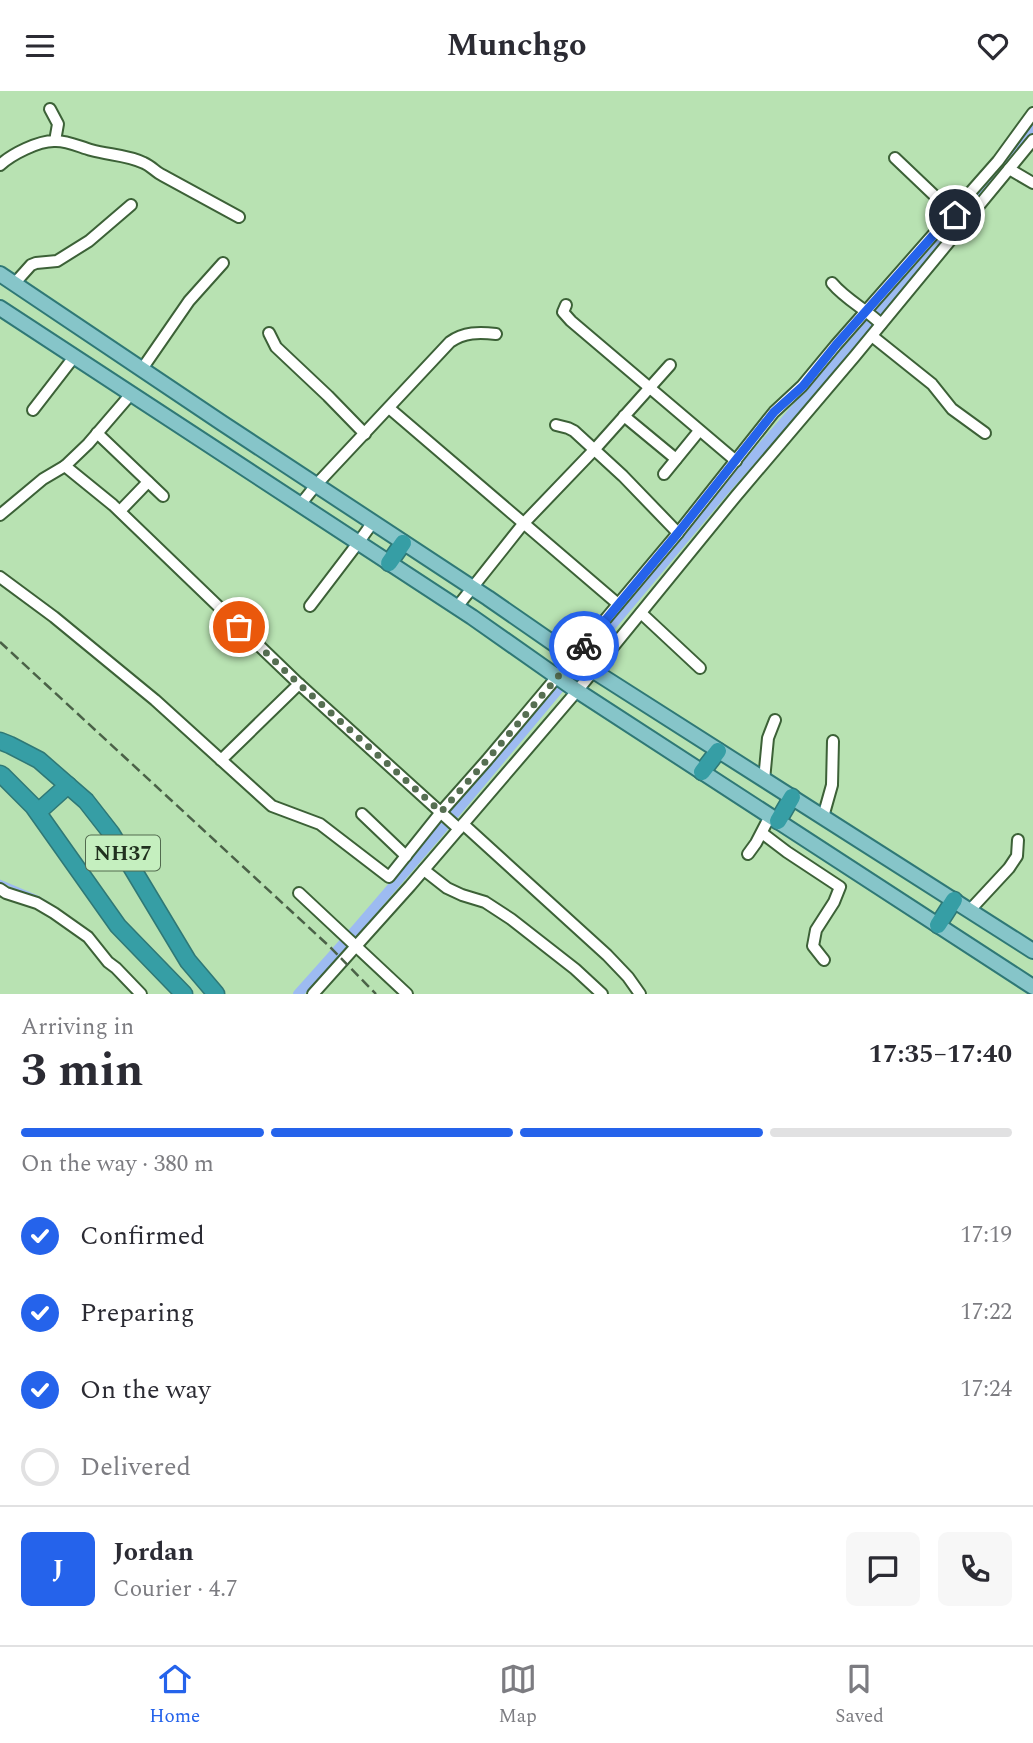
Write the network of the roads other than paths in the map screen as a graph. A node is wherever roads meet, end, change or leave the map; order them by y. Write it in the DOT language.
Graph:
graph roads {
  1 [pos="50,109"];
  2 [pos="1033,113"];
  3 [pos="55,141"];
  4 [pos="1033,141"];
  5 [pos="895,158"];
  6 [pos="0,165"];
  7 [pos="1009,169"];
  8 [pos="1033,183"];
  9 [pos="131,205"];
  10 [pos="239,217"];
  11 [pos="958,218"];
  12 [pos="223,263"];
  13 [pos="0,274"];
  14 [pos="832,283"];
  15 [pos="14,284"];
  16 [pos="566,305"];
  17 [pos="0,308"];
  18 [pos="875,318"];
  19 [pos="269,333"];
  20 [pos="496,334"];
  21 [pos="872,336"];
  22 [pos="74,357"];
  23 [pos="670,365"];
  24 [pos="142,369"];
  25 [pos="649,388"];
  26 [pos="131,394"];
  27 [pos="389,408"];
  28 [pos="33,410"];
  29 [pos="624,416"];
  30 [pos="556,425"];
  31 [pos="699,431"];
  32 [pos="97,433"];
  33 [pos="985,433"];
  34 [pos="365,434"];
  35 [pos="594,450"];
  36 [pos="676,459"];
  37 [pos="736,461"];
  38 [pos="65,466"];
  39 [pos="664,474"];
  40 [pos="148,482"];
  41 [pos="317,485"];
  42 [pos="163,496"];
  43 [pos="300,505"];
  44 [pos="120,511"];
  45 [pos="0,515"];
  46 [pos="373,522"];
  47 [pos="523,524"];
  48 [pos="678,533"];
  49 [pos="358,543"];
  50 [pos="403,543"];
  51 [pos="389,563"];
  52 [pos="0,577"];
  53 [pos="472,588"];
  54 [pos="618,604"];
  55 [pos="310,606"];
  56 [pos="457,607"];
  57 [pos="641,613"];
  58 [pos="584,664"];
  59 [pos="700,668"];
  60 [pos="559,679"];
  61 [pos="299,684"];
  62 [pos="575,690"];
  63 [pos="775,720"];
  64 [pos="0,741"];
  65 [pos="833,741"];
  66 [pos="718,751"];
  67 [pos="221,760"];
  68 [pos="702,772"];
  69 [pos="0,774"];
  70 [pos="764,780"];
  71 [pos="68,785"];
  72 [pos="792,797"];
  73 [pos="38,812"];
  74 [pos="362,814"];
  75 [pos="442,814"];
  76 [pos="823,817"];
  77 [pos="774,819"];
  78 [pos="459,827"];
  79 [pos="762,833"];
  80 [pos="1018,841"];
  81 [pos="748,854"];
  82 [pos="405,861"];
  83 [pos="419,873"];
  84 [pos="0,888"];
  85 [pos="299,893"];
  86 [pos="954,900"];
  87 [pos="970,911"];
  88 [pos="938,925"];
  89 [pos="351,942"];
  90 [pos="1033,951"];
  91 [pos="824,960"];
  92 [pos="1033,987"];
  93 [pos="141,994"];
  94 [pos="184,994"];
  95 [pos="216,994"];
  96 [pos="313,994"];
  97 [pos="407,994"];
  98 [pos="602,994"];
  99 [pos="640,994"];
  1 -- 3 [label="street"];
  2 -- 11 [label="street"];
  3 -- 6 [label="street"];
  3 -- 10 [label="street"];
  4 -- 7 [label="street"];
  5 -- 11 [label="street"];
  7 -- 8 [label="street"];
  7 -- 11 [label="street"];
  9 -- 15 [label="street"];
  11 -- 18 [label="street"];
  11 -- 18 [label="street"];
  12 -- 24 [label="street"];
  13 -- 15 [label="main road"];
  14 -- 18 [label="street"];
  15 -- 24 [label="main road"];
  16 -- 25 [label="street"];
  17 -- 22 [label="main road"];
  18 -- 21 [label="street"];
  18 -- 37 [label="street"];
  19 -- 34 [label="street"];
  20 -- 27 [label="street"];
  21 -- 33 [label="street"];
  21 -- 57 [label="street"];
  22 -- 26 [label="main road"];
  22 -- 28 [label="street"];
  23 -- 25 [label="street"];
  24 -- 41 [label="main road"];
  25 -- 29 [label="street"];
  25 -- 31 [label="street"];
  26 -- 32 [label="street"];
  26 -- 43 [label="main road"];
  27 -- 34 [label="street"];
  27 -- 47 [label="street"];
  29 -- 35 [label="street"];
  29 -- 36 [label="street"];
  30 -- 35 [label="street"];
  31 -- 36 [label="street"];
  31 -- 37 [label="street"];
  32 -- 38 [label="street"];
  32 -- 40 [label="street"];
  34 -- 41 [label="street"];
  35 -- 47 [label="street"];
  35 -- 48 [label="street"];
  36 -- 39 [label="street"];
  37 -- 48 [label="street"];
  38 -- 44 [label="street"];
  38 -- 45 [label="street"];
  40 -- 42 [label="street"];
  40 -- 44 [label="street"];
  41 -- 43 [label="street"];
  41 -- 46 [label="main road"];
  43 -- 49 [label="main road"];
  44 -- 61 [label="street"];
  46 -- 49 [label="street"];
  46 -- 50 [label="main road"];
  47 -- 53 [label="street"];
  47 -- 54 [label="street"];
  48 -- 54 [label="street"];
  49 -- 51 [label="main road"];
  49 -- 55 [label="street"];
  50 -- 51 [label="highway"];
  50 -- 53 [label="main road"];
  51 -- 56 [label="main road"];
  52 -- 67 [label="street"];
  53 -- 56 [label="street"];
  53 -- 58 [label="main road"];
  54 -- 58 [label="street"];
  56 -- 60 [label="main road"];
  57 -- 58 [label="street"];
  57 -- 59 [label="street"];
  58 -- 60 [label="street"];
  58 -- 62 [label="street"];
  58 -- 66 [label="main road"];
  60 -- 62 [label="main road"];
  60 -- 75 [label="street"];
  61 -- 67 [label="street"];
  61 -- 75 [label="street"];
  62 -- 68 [label="main road"];
  62 -- 78 [label="street"];
  63 -- 70 [label="street"];
  64 -- 71 [label="highway, NH37"];
  65 -- 76 [label="street"];
  66 -- 68 [label="highway"];
  66 -- 70 [label="main road"];
  67 -- 82 [label="street"];
  68 -- 77 [label="main road"];
  69 -- 73 [label="highway, NH37"];
  70 -- 72 [label="main road"];
  71 -- 73 [label="highway"];
  71 -- 95 [label="highway, NH37"];
  72 -- 76 [label="main road"];
  72 -- 77 [label="highway"];
  73 -- 94 [label="highway, NH37"];
  74 -- 82 [label="street"];
  75 -- 78 [label="street"];
  75 -- 82 [label="street"];
  76 -- 86 [label="main road"];
  77 -- 79 [label="street"];
  77 -- 88 [label="main road"];
  78 -- 83 [label="street"];
  78 -- 99 [label="street"];
  79 -- 81 [label="street"];
  79 -- 91 [label="street"];
  80 -- 87 [label="street"];
  82 -- 83 [label="street"];
  83 -- 89 [label="street"];
  83 -- 98 [label="street"];
  84 -- 93 [label="street"];
  85 -- 89 [label="street"];
  86 -- 87 [label="main road"];
  86 -- 88 [label="highway"];
  87 -- 90 [label="main road"];
  88 -- 92 [label="main road"];
  89 -- 96 [label="street"];
  89 -- 97 [label="street"];
}
